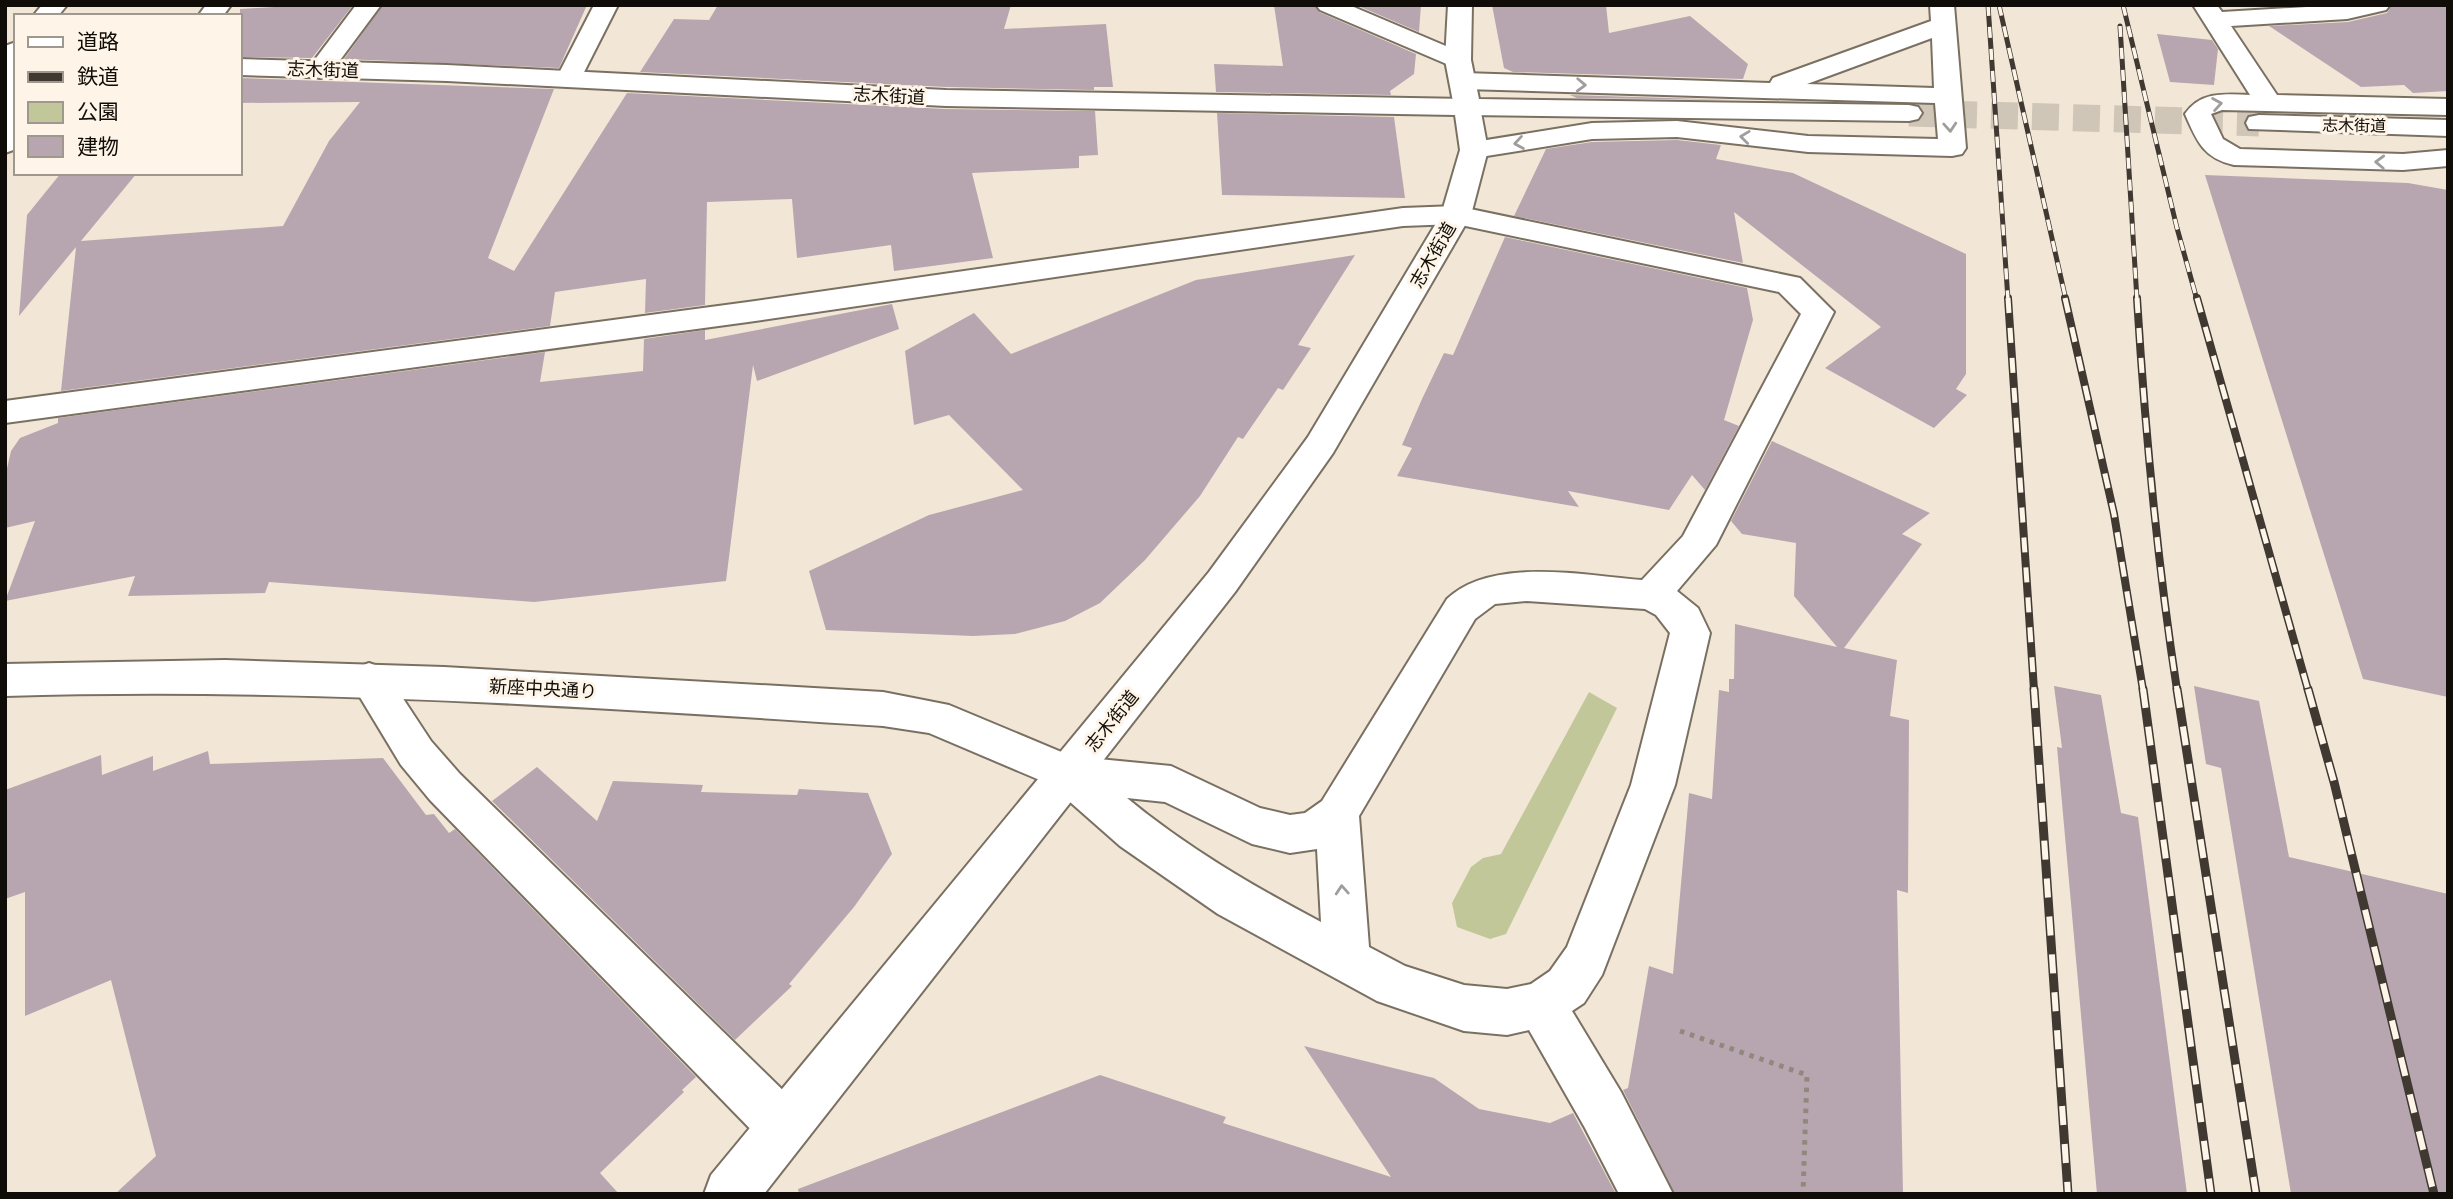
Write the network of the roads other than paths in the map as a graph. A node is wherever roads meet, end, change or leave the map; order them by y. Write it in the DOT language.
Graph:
graph roads {
  1 [pos="369,5"];
  2 [pos="606,5"];
  3 [pos="1328,5"];
  4 [pos="1460,5"];
  5 [pos="2378,5"];
  6 [pos="2210,13"];
  7 [pos="1943,15"];
  8 [pos="11,57"];
  9 [pos="242,67"];
  10 [pos="320,70"];
  11 [pos="569,79"];
  12 [pos="1463,83"];
  13 [pos="1763,90"];
  14 [pos="1948,96"];
  15 [pos="2448,107"];
  16 [pos="1909,113"];
  17 [pos="2264,113"];
  18 [pos="2448,128"];
  19 [pos="5,145"];
  20 [pos="1474,150"];
  21 [pos="2448,158"];
  22 [pos="1456,215"];
  23 [pos="5,412"];
  24 [pos="1651,595"];
  25 [pos="369,679"];
  26 [pos="5,680"];
  27 [pos="1068,774"];
  28 [pos="1337,814"];
  29 [pos="1346,958"];
  30 [pos="1541,1005"];
  31 [pos="783,1126"];
  32 [pos="730,1194"];
  33 [pos="1647,1194"];
  1 -- 10 [label="street"];
  2 -- 11 [label="street"];
  3 -- 12 [label="street"];
  4 -- 12 [label="street"];
  5 -- 6 [label="street"];
  6 -- 17 [label="street"];
  7 -- 13 [label="street"];
  7 -- 14 [label="street"];
  8 -- 19 [label="street"];
  9 -- 10 [label="street, 志木街道"];
  10 -- 11 [label="street, 志木街道"];
  11 -- 12 [label="street, 志木街道"];
  12 -- 13 [label="street, one-way"];
  12 -- 16 [label="street"];
  12 -- 20 [label="street, 志木街道"];
  13 -- 14 [label="street"];
  14 -- 20 [label="street, one-way"];
  15 -- 17 [label="street"];
  17 -- 18 [label="street, 志木街道"];
  21 -- 17 [label="street, one-way"];
  20 -- 22 [label="street, 志木街道"];
  22 -- 23 [label="street"];
  22 -- 24 [label="street"];
  22 -- 27 [label="street, 志木街道"];
  24 -- 28 [label="street"];
  24 -- 30 [label="street"];
  25 -- 26 [label="street, 新座中央通り"];
  25 -- 27 [label="street, 新座中央通り"];
  25 -- 31 [label="street"];
  27 -- 28 [label="street"];
  27 -- 29 [label="street"];
  27 -- 31 [label="street, 志木街道"];
  29 -- 28 [label="street, one-way"];
  29 -- 30 [label="street"];
  30 -- 33 [label="street"];
  31 -- 32 [label="street, 志木街道"];
}
